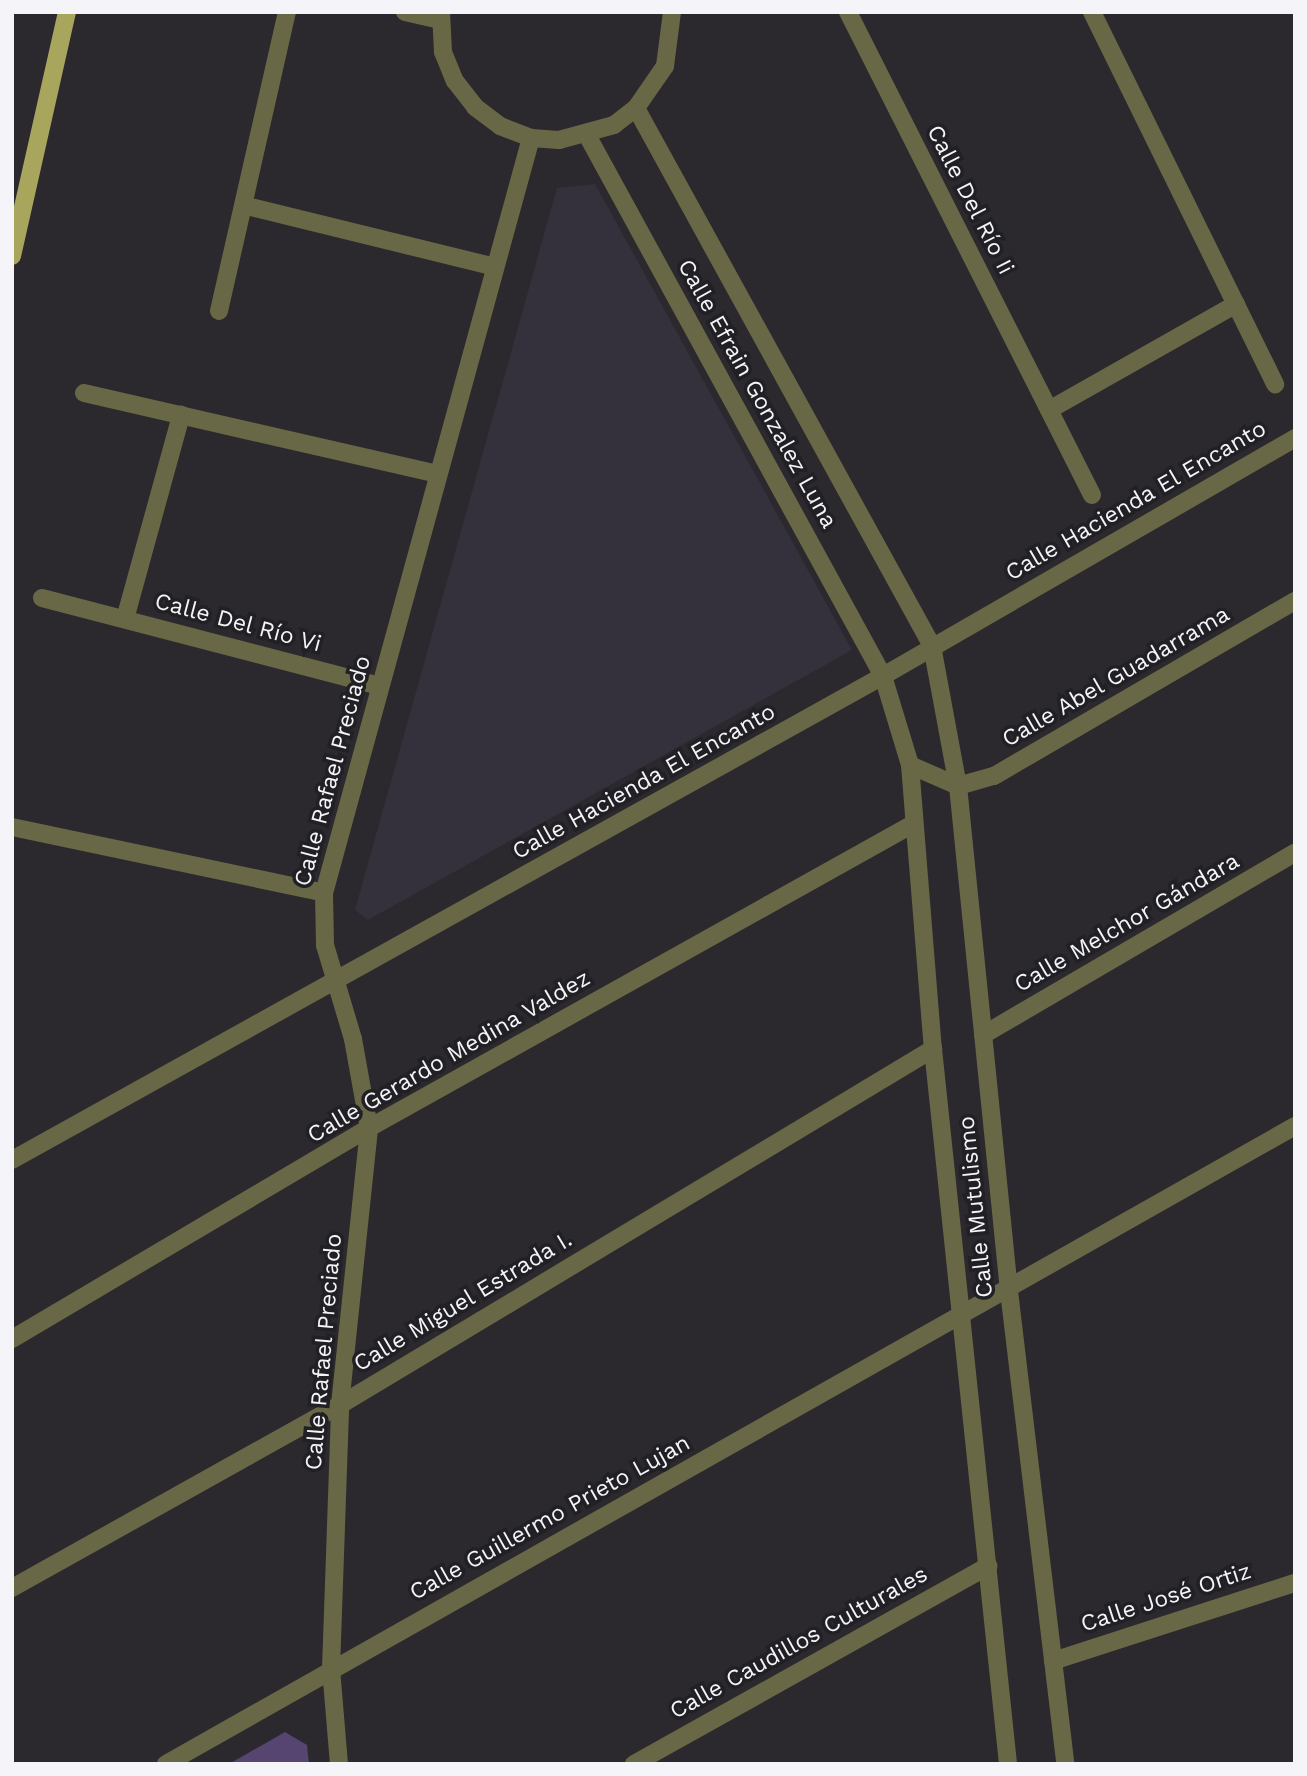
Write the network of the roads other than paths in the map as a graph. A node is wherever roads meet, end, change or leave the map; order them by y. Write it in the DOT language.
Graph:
graph roads {
  1 [pos="66,12"];
  2 [pos="287,12"];
  3 [pos="405,12"];
  4 [pos="672,12"];
  5 [pos="848,12"];
  6 [pos="1092,12"];
  7 [pos="441,16"];
  8 [pos="636,108"];
  9 [pos="587,135"];
  10 [pos="531,138"];
  11 [pos="247,206"];
  12 [pos="12,256"];
  13 [pos="495,267"];
  14 [pos="1236,304"];
  15 [pos="219,311"];
  16 [pos="1275,384"];
  17 [pos="83,393"];
  18 [pos="1049,410"];
  19 [pos="181,415"];
  20 [pos="1295,438"];
  21 [pos="438,474"];
  22 [pos="1092,495"];
  23 [pos="42,598"];
  24 [pos="1295,601"];
  25 [pos="125,619"];
  26 [pos="932,646"];
  27 [pos="883,676"];
  28 [pos="380,686"];
  29 [pos="910,765"];
  30 [pos="958,786"];
  31 [pos="913,824"];
  32 [pos="12,827"];
  33 [pos="1295,853"];
  34 [pos="324,893"];
  35 [pos="334,985"];
  36 [pos="984,1035"];
  37 [pos="933,1049"];
  38 [pos="1295,1126"];
  39 [pos="369,1128"];
  40 [pos="12,1160"];
  41 [pos="1009,1291"];
  42 [pos="960,1316"];
  43 [pos="12,1339"];
  44 [pos="340,1405"];
  45 [pos="989,1566"];
  46 [pos="1295,1583"];
  47 [pos="12,1588"];
  48 [pos="1053,1661"];
  49 [pos="331,1669"];
  50 [pos="166,1764"];
  51 [pos="339,1764"];
  52 [pos="634,1764"];
  53 [pos="1008,1764"];
  54 [pos="1065,1764"];
  1 -- 12 [label="main road"];
  2 -- 11 [label="street"];
  3 -- 7 [label="street"];
  4 -- 8 [label="street"];
  5 -- 18 [label="street, Calle Del Río Ii"];
  6 -- 14 [label="street"];
  7 -- 10 [label="street"];
  8 -- 9 [label="street"];
  8 -- 26 [label="street, Calle Efrain Gonzalez Luna"];
  9 -- 10 [label="street"];
  9 -- 27 [label="street, Calle Efrain Gonzalez Luna"];
  10 -- 13 [label="street, Calle Rafael Preciado"];
  11 -- 13 [label="street"];
  11 -- 15 [label="street"];
  13 -- 21 [label="street, Calle Rafael Preciado"];
  14 -- 16 [label="street"];
  14 -- 18 [label="street"];
  17 -- 19 [label="street"];
  18 -- 22 [label="street, Calle Del Río Ii"];
  19 -- 21 [label="street"];
  19 -- 25 [label="street, Calle Del Río Vi"];
  20 -- 26 [label="street, Calle Hacienda El Encanto"];
  21 -- 28 [label="street, Calle Rafael Preciado"];
  23 -- 25 [label="street, Calle Del Río Vi"];
  24 -- 30 [label="street, Calle Abel Guadarrama"];
  25 -- 28 [label="street, Calle Del Río Vi"];
  26 -- 27 [label="street, Calle Hacienda El Encanto"];
  26 -- 30 [label="street, Calle Mutulismo"];
  27 -- 29 [label="street, Calle Mutulismo"];
  27 -- 35 [label="street, Calle Hacienda El Encanto"];
  28 -- 34 [label="street, Calle Rafael Preciado"];
  29 -- 30 [label="street"];
  29 -- 31 [label="street, Calle Mutulismo"];
  30 -- 36 [label="street, Calle Mutulismo"];
  31 -- 37 [label="street, Calle Mutulismo"];
  31 -- 39 [label="street, Calle Gerardo Medina Valdez"];
  32 -- 34 [label="street"];
  33 -- 36 [label="street, Calle Melchor Gándara"];
  34 -- 35 [label="street, Calle Rafael Preciado"];
  35 -- 39 [label="street, Calle Rafael Preciado"];
  35 -- 40 [label="street, Calle Hacienda El Encanto"];
  36 -- 41 [label="street, Calle Mutulismo"];
  37 -- 42 [label="street, Calle Mutulismo"];
  37 -- 44 [label="street, Calle Miguel Estrada I."];
  38 -- 41 [label="street, Calle Guillermo Prieto Lujan"];
  39 -- 43 [label="street, Calle Gerardo Medina Valdez"];
  39 -- 44 [label="street, Calle Rafael Preciado"];
  41 -- 42 [label="street, Calle Guillermo Prieto Lujan"];
  41 -- 48 [label="street, Calle Mutulismo"];
  42 -- 45 [label="street, Calle Mutulismo"];
  42 -- 49 [label="street, Calle Guillermo Prieto Lujan"];
  44 -- 47 [label="street, Calle Miguel Estrada I."];
  44 -- 49 [label="street, Calle Rafael Preciado"];
  45 -- 52 [label="street, Calle Caudillos Culturales"];
  45 -- 53 [label="street, Calle Mutulismo"];
  46 -- 48 [label="street, Calle José Ortiz"];
  48 -- 54 [label="street, Calle Mutulismo"];
  49 -- 50 [label="street, Calle Guillermo Prieto Lujan"];
  49 -- 51 [label="street, Calle Rafael Preciado"];
}
